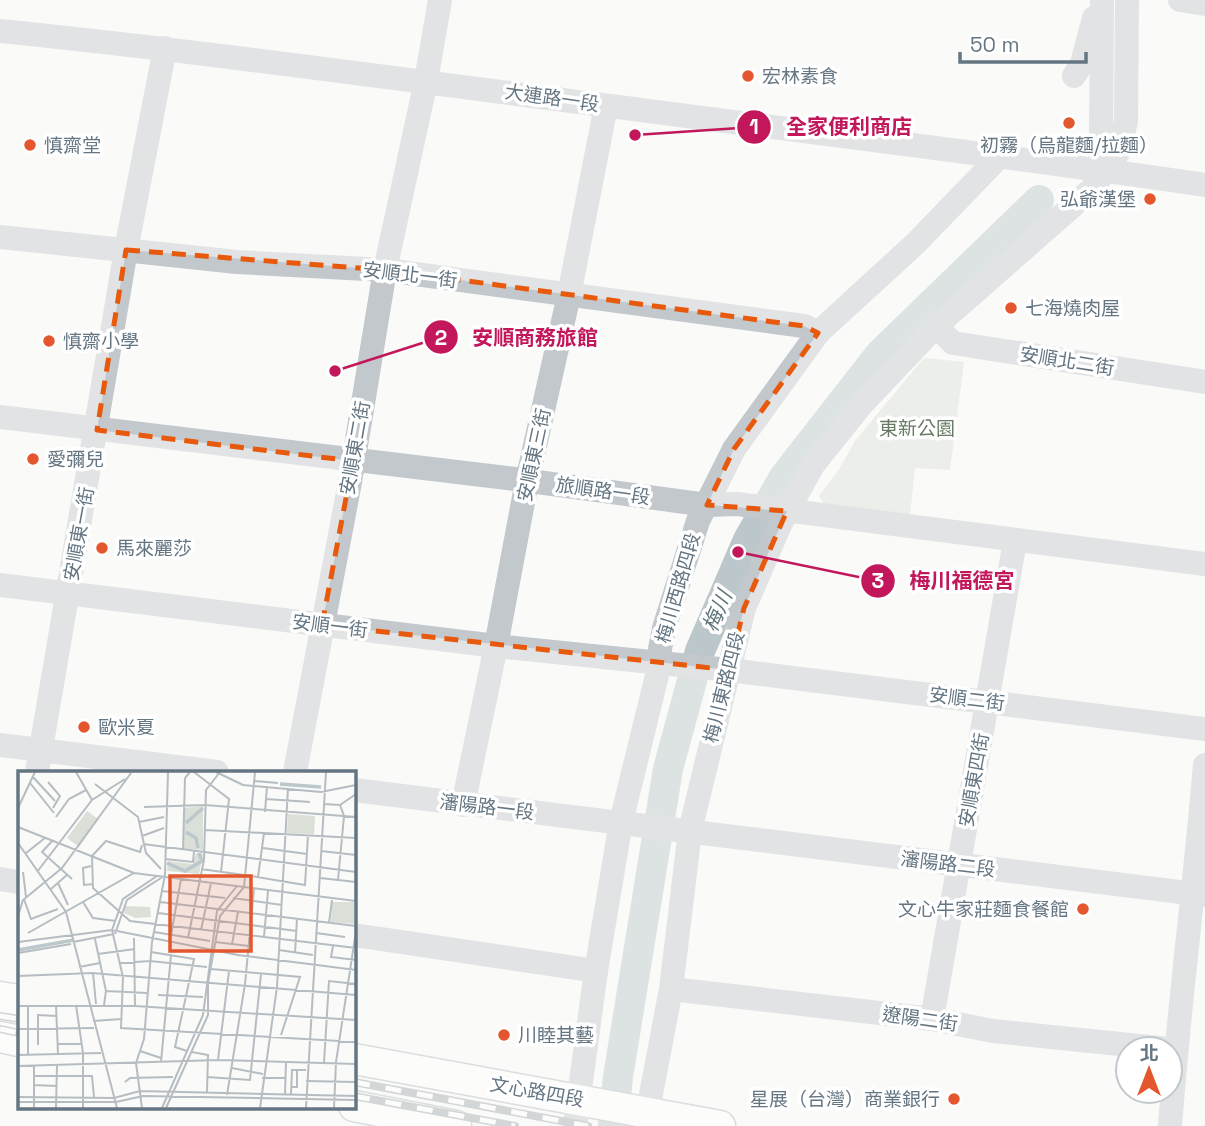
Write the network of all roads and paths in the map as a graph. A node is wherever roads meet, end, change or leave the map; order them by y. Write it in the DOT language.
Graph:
graph roads {
  1 [pos="440,0"];
  2 [pos="1100,0"];
  3 [pos="1127,0"];
  4 [pos="1180,0"];
  5 [pos="1205,4"];
  6 [pos="0,31"];
  7 [pos="165,48"];
  8 [pos="1074,76"];
  9 [pos="426,81"];
  10 [pos="606,106"];
  11 [pos="1001,155"];
  12 [pos="1104,170"];
  13 [pos="1205,185"];
  14 [pos="0,237"];
  15 [pos="126,250"];
  16 [pos="385,270"];
  17 [pos="569,295"];
  18 [pos="936,326"];
  19 [pos="818,333"];
  20 [pos="1205,382"];
  21 [pos="0,417"];
  22 [pos="97,430"];
  23 [pos="354,461"];
  24 [pos="527,481"];
  25 [pos="707,505"];
  26 [pos="780,510"];
  27 [pos="1015,541"];
  28 [pos="1205,564"];
  29 [pos="0,584"];
  30 [pos="69,595"];
  31 [pos="322,625"];
  32 [pos="496,646"];
  33 [pos="660,663"];
  34 [pos="729,670"];
  35 [pos="988,702"];
  36 [pos="1205,729"];
  37 [pos="0,745"];
  38 [pos="39,761"];
  39 [pos="1205,765"];
  40 [pos="201,771"];
  41 [pos="295,771"];
  42 [pos="355,790"];
  43 [pos="463,805"];
  44 [pos="621,822"];
  45 [pos="690,831"];
  46 [pos="958,865"];
  47 [pos="0,879"];
  48 [pos="18,882"];
  49 [pos="1199,894"];
  50 [pos="355,935"];
  51 [pos="596,971"];
  52 [pos="671,989"];
  53 [pos="0,996"];
  54 [pos="18,1000"];
  55 [pos="932,1019"];
  56 [pos="1174,1035"];
  57 [pos="0,1037"];
  58 [pos="18,1041"];
  59 [pos="1114,1043"];
  60 [pos="355,1059"];
  61 [pos="1170,1105"];
  62 [pos="355,1106"];
  63 [pos="576,1112"];
  64 [pos="646,1119"];
  65 [pos="456,1126"];
  66 [pos="720,1126"];
  67 [pos="1170,1126"];
  1 -- 9 [label="street, 安順東二街"];
  2 -- 8 [label="street"];
  2 -- 12 [label="street"];
  3 -- 12 [label="street, 梅川東路四段"];
  4 -- 5 [label="street"];
  6 -- 7 [label="street, 大連路一段"];
  7 -- 9 [label="street, 大連路一段"];
  7 -- 15 [label="street, 安順東一街"];
  9 -- 10 [label="street, 大連路一段"];
  9 -- 16 [label="street, 安順東二街"];
  10 -- 11 [label="street, 大連路一段"];
  10 -- 17 [label="street, 安順東三街"];
  11 -- 12 [label="street, 大連路一段"];
  11 -- 19 [label="street, 梅川西路四段"];
  12 -- 13 [label="street, 大連路一段"];
  12 -- 18 [label="street, 梅川東路四段"];
  14 -- 15 [label="street, 安順北一街"];
  15 -- 16 [label="street, 安順北一街"];
  15 -- 22 [label="street, 安順東一街"];
  16 -- 17 [label="street, 安順北一街"];
  16 -- 23 [label="street, 安順東二街"];
  17 -- 19 [label="street, 安順北一街"];
  17 -- 24 [label="street, 安順東三街"];
  18 -- 20 [label="street, 安順北二街"];
  18 -- 26 [label="street, 梅川東路四段"];
  19 -- 25 [label="street, 梅川西路四段"];
  21 -- 22 [label="street, 旅順路一段"];
  22 -- 23 [label="street, 旅順路一段"];
  22 -- 30 [label="street, 安順東一街"];
  23 -- 24 [label="street, 旅順路一段"];
  23 -- 31 [label="street, 安順東二街"];
  24 -- 25 [label="street, 旅順路一段"];
  24 -- 32 [label="street, 安順東三街"];
  25 -- 26 [label="street, 旅順路一段"];
  25 -- 33 [label="street, 梅川西路四段"];
  26 -- 27 [label="street, 旅順路一段"];
  26 -- 34 [label="street, 梅川東路四段"];
  27 -- 28 [label="street, 旅順路一段"];
  27 -- 35 [label="street, 安順東四街"];
  29 -- 30 [label="street, 安順一街"];
  30 -- 31 [label="street, 安順一街"];
  30 -- 38 [label="street, 安順東一街"];
  31 -- 32 [label="street, 安順一街"];
  31 -- 41 [label="street, 安順東二街"];
  32 -- 33 [label="street, 安順一街"];
  32 -- 43 [label="street, 安順東三街"];
  33 -- 34 [label="street, 安順二街"];
  33 -- 44 [label="street, 梅川西路四段"];
  34 -- 35 [label="street, 安順二街"];
  34 -- 45 [label="street, 梅川東路四段"];
  35 -- 36 [label="street, 安順二街"];
  35 -- 46 [label="street, 安順東四街"];
  37 -- 38 [label="street"];
  38 -- 40 [label="street"];
  39 -- 49 [label="street"];
  42 -- 43 [label="street, 瀋陽路一段"];
  43 -- 44 [label="street, 瀋陽路一段"];
  44 -- 45 [label="street, 瀋陽路一段"];
  44 -- 51 [label="street, 梅川西路四段"];
  45 -- 46 [label="street, 瀋陽路二段"];
  45 -- 52 [label="street, 梅川東路四段"];
  46 -- 49 [label="street, 瀋陽路二段"];
  46 -- 55 [label="street, 安順東四街"];
  47 -- 48 [label="street"];
  49 -- 56 [label="street"];
  50 -- 51 [label="street"];
  51 -- 63 [label="street, 梅川西路四段"];
  52 -- 55 [label="street, 遼陽二街"];
  52 -- 64 [label="street, 梅川東路四段"];
  53 -- 54 [label="main road"];
  55 -- 59 [label="street, 遼陽二街"];
  57 -- 58 [label="main road"];
  60 -- 63 [label="main road, 文心路四段"];
  61 -- 67 [label="street"];
  62 -- 65 [label="main road"];
  63 -- 64 [label="main road, 文心路四段"];
  64 -- 66 [label="main road, 文心路四段"];
}
